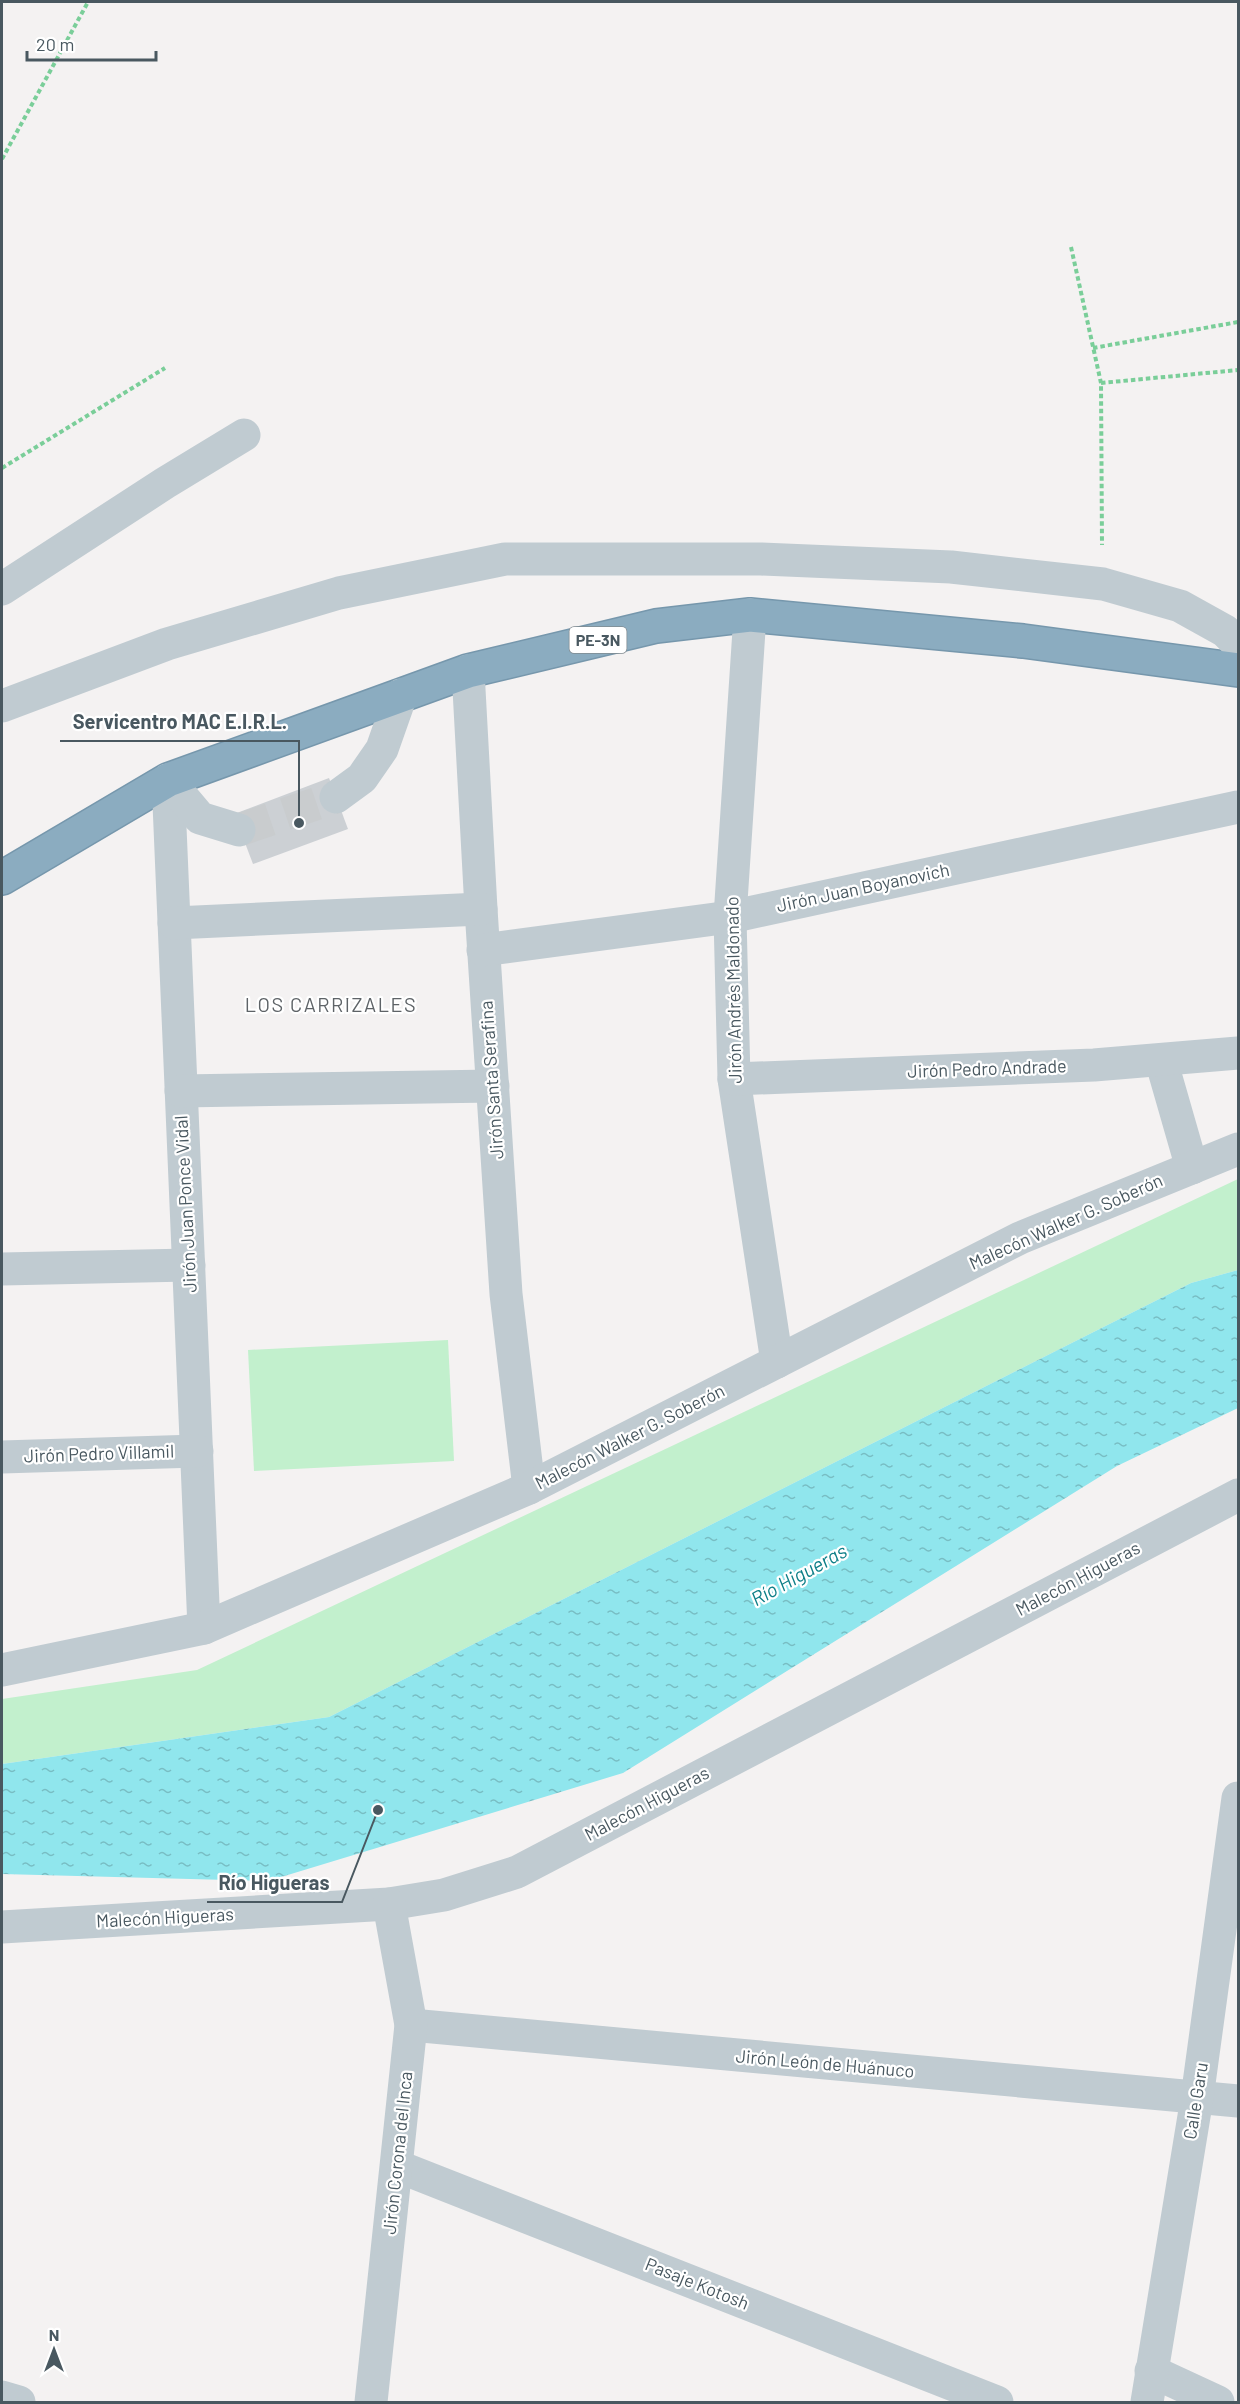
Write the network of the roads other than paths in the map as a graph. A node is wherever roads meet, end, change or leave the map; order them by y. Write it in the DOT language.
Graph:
graph roads {
  1 [pos="244,435"];
  2 [pos="2,589"];
  3 [pos="750,615"];
  4 [pos="1239,644"];
  5 [pos="1239,670"];
  6 [pos="468,671"];
  7 [pos="401,695"];
  8 [pos="2,706"];
  9 [pos="168,780"];
  10 [pos="336,797"];
  11 [pos="1239,807"];
  12 [pos="239,830"];
  13 [pos="2,878"];
  14 [pos="480,909"];
  15 [pos="730,917"];
  16 [pos="174,923"];
  17 [pos="483,950"];
  18 [pos="1239,1053"];
  19 [pos="1161,1060"];
  20 [pos="734,1079"];
  21 [pos="493,1086"];
  22 [pos="182,1091"];
  23 [pos="1239,1149"];
  24 [pos="1192,1168"];
  25 [pos="189,1265"];
  26 [pos="2,1269"];
  27 [pos="777,1362"];
  28 [pos="197,1451"];
  29 [pos="2,1457"];
  30 [pos="529,1488"];
  31 [pos="1239,1495"];
  32 [pos="204,1628"];
  33 [pos="2,1670"];
  34 [pos="1239,1798"];
  35 [pos="389,1904"];
  36 [pos="2,1927"];
  37 [pos="411,2025"];
  38 [pos="1197,2098"];
  39 [pos="1239,2102"];
  40 [pos="397,2166"];
  41 [pos="1149,2387"];
  42 [pos="2,2397"];
  43 [pos="19,2403"];
  44 [pos="371,2403"];
  45 [pos="997,2403"];
  46 [pos="1218,2403"];
  1 -- 2 [label="street"];
  3 -- 5 [label="highway, PE-3N"];
  3 -- 6 [label="highway, PE-3N"];
  3 -- 15 [label="street, Jirón Andrés Maldonado"];
  4 -- 8 [label="street"];
  6 -- 7 [label="highway, PE-3N"];
  6 -- 14 [label="street, Jirón Santa Serafina"];
  7 -- 9 [label="highway, PE-3N"];
  7 -- 10 [label="street"];
  9 -- 12 [label="street"];
  9 -- 13 [label="highway, PE-3N"];
  9 -- 16 [label="street, Jirón Juan Ponce Vidal"];
  11 -- 15 [label="street, Jirón Juan Boyanovich"];
  14 -- 16 [label="street"];
  14 -- 17 [label="street, Jirón Santa Serafina"];
  15 -- 17 [label="street, Jirón Juan Boyanovich"];
  15 -- 20 [label="street, Jirón Andrés Maldonado"];
  16 -- 22 [label="street, Jirón Juan Ponce Vidal"];
  17 -- 21 [label="street, Jirón Santa Serafina"];
  18 -- 19 [label="street, Jirón Pedro Andrade"];
  19 -- 20 [label="street, Jirón Pedro Andrade"];
  19 -- 24 [label="street"];
  20 -- 27 [label="street, Jirón Andrés Maldonado"];
  21 -- 22 [label="street"];
  21 -- 30 [label="street, Jirón Santa Serafina"];
  22 -- 25 [label="street, Jirón Juan Ponce Vidal"];
  23 -- 24 [label="street, Malecón Walker G. Soberón"];
  24 -- 27 [label="street, Malecón Walker G. Soberón"];
  25 -- 26 [label="street"];
  25 -- 28 [label="street, Jirón Juan Ponce Vidal"];
  27 -- 30 [label="street, Malecón Walker G. Soberón"];
  28 -- 29 [label="street, Jirón Pedro Villamil"];
  28 -- 32 [label="street, Jirón Juan Ponce Vidal"];
  30 -- 32 [label="street, Malecón Walker G. Soberón"];
  31 -- 35 [label="street, Malecón Higueras"];
  32 -- 33 [label="street, Malecón Walker G. Soberón"];
  34 -- 38 [label="street, Calle Garu"];
  35 -- 36 [label="street, Malecón Higueras"];
  35 -- 37 [label="street, Jirón Corona del Inca"];
  37 -- 38 [label="street, Jirón León de Huánuco"];
  37 -- 40 [label="street, Jirón Corona del Inca"];
  38 -- 39 [label="street, Jirón León de Huánuco"];
  38 -- 41 [label="street, Calle Garu"];
  40 -- 44 [label="street, Jirón Corona del Inca"];
  40 -- 45 [label="street, Pasaje Kotosh"];
  41 -- 46 [label="street"];
  42 -- 43 [label="street"];
}
